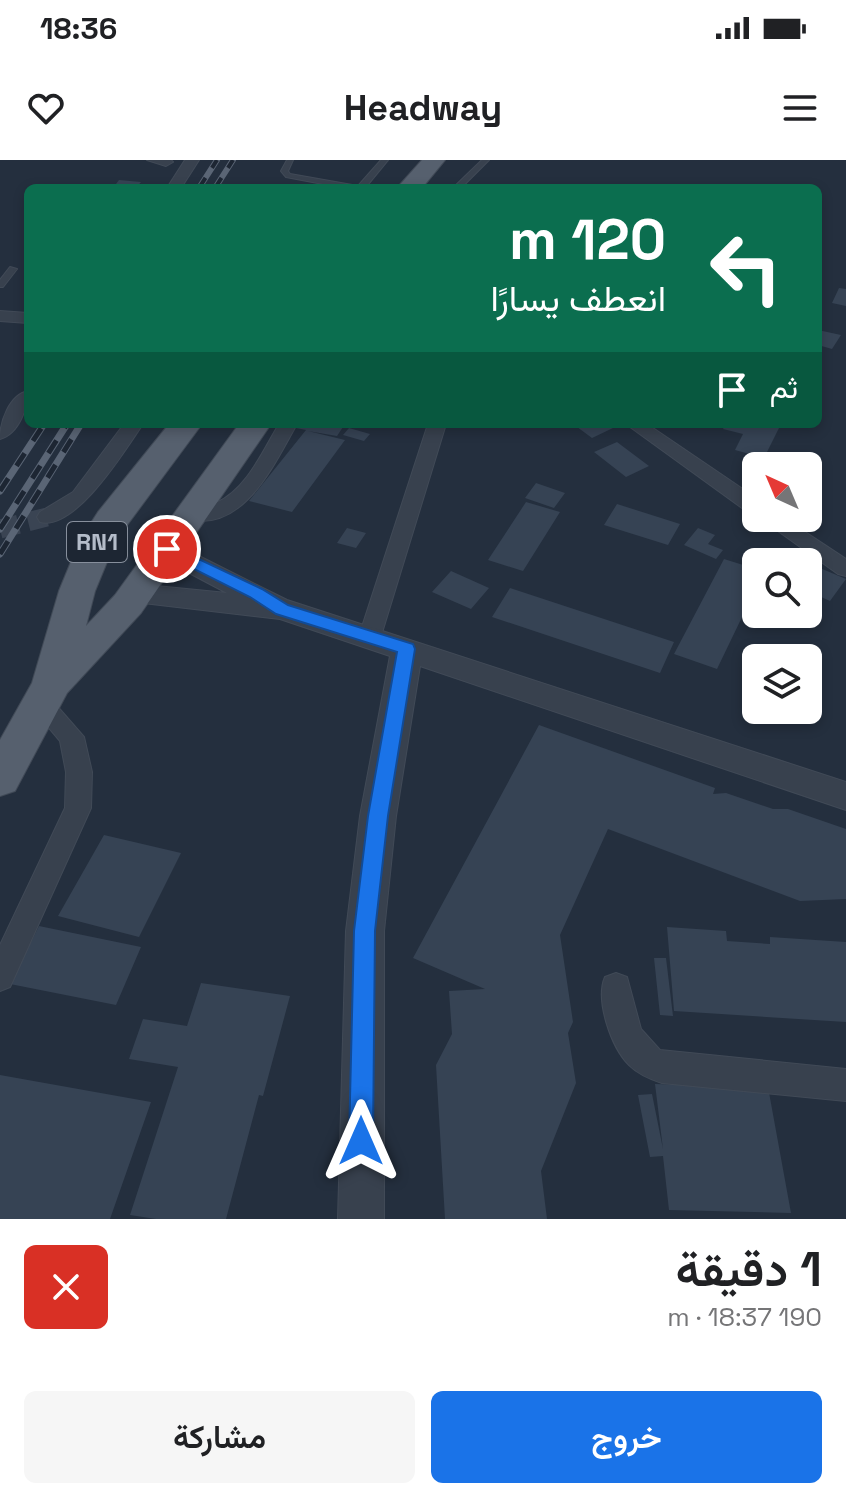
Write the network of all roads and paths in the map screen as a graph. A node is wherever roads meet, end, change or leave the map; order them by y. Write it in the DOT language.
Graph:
graph roads {
  1 [pos="192,160"];
  2 [pos="290,160"];
  3 [pos="385,160"];
  4 [pos="434,160"];
  5 [pos="486,160"];
  6 [pos="177,184"];
  7 [pos="335,184"];
  8 [pos="362,184"];
  9 [pos="413,184"];
  10 [pos="461,184"];
  11 [pos="13,269"];
  12 [pos="0,285"];
  13 [pos="0,316"];
  14 [pos="24,318"];
  15 [pos="24,401"];
  16 [pos="131,428"];
  17 [pos="183,428"];
  18 [pos="252,428"];
  19 [pos="285,428"];
  20 [pos="436,428"];
  21 [pos="641,428"];
  22 [pos="0,433"];
  23 [pos="742,498"];
  24 [pos="192,514"];
  25 [pos="47,517"];
  26 [pos="791,532"];
  27 [pos="98,540"];
  28 [pos="164,554"];
  29 [pos="846,569"];
  30 [pos="136,594"];
  31 [pos="282,609"];
  32 [pos="370,636"];
  33 [pos="407,649"];
  34 [pos="47,693"];
  35 [pos="0,779"];
  36 [pos="846,796"];
  37 [pos="0,977"];
  38 [pos="616,987"];
  39 [pos="846,1085"];
  40 [pos="361,1219"];
  1 -- 6 [label="street"];
  2 -- 7 [label="lane"];
  3 -- 8 [label="lane"];
  4 -- 9 [label="main road"];
  5 -- 10 [label="lane"];
  11 -- 12 [label="lane"];
  13 -- 14 [label="street"];
  15 -- 22 [label="street"];
  16 -- 25 [label="street"];
  17 -- 27 [label="main road, RN1"];
  18 -- 24 [label="main road, RN1"];
  19 -- 24 [label="street"];
  20 -- 32 [label="street"];
  21 -- 23 [label="street"];
  24 -- 28 [label="main road, RN1"];
  26 -- 29 [label="street"];
  27 -- 28 [label="main road"];
  27 -- 34 [label="main road, RN1"];
  28 -- 30 [label="main road, RN1"];
  28 -- 31 [label="street"];
  30 -- 31 [label="street"];
  30 -- 34 [label="main road, RN1"];
  31 -- 32 [label="street"];
  32 -- 33 [label="street"];
  33 -- 36 [label="street"];
  33 -- 40 [label="street"];
  34 -- 35 [label="main road, RN1"];
  34 -- 37 [label="street"];
  38 -- 39 [label="street"];
}
